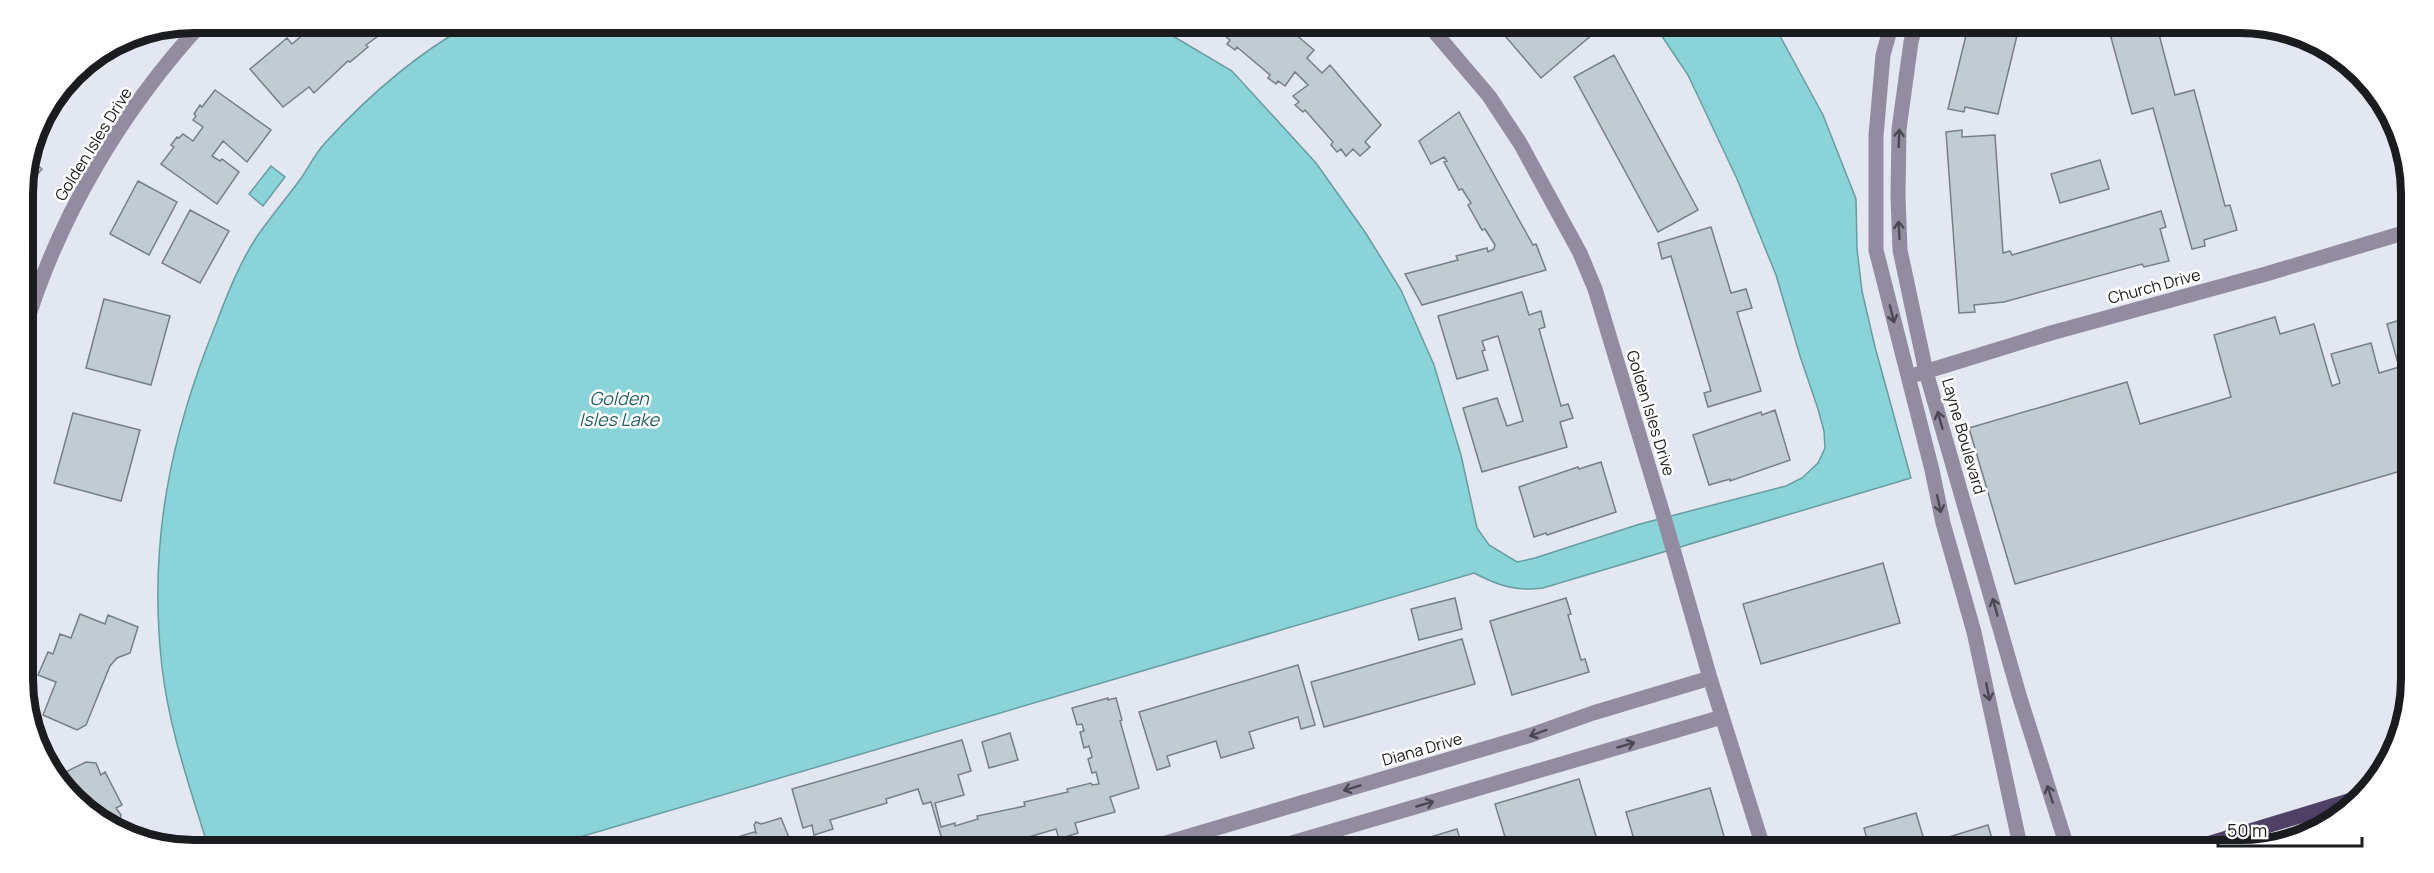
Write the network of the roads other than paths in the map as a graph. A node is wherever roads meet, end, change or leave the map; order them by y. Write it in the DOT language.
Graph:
graph roads {
  1 [pos="192,33"];
  2 [pos="1436,33"];
  3 [pos="1889,33"];
  4 [pos="1913,33"];
  5 [pos="1878,195"];
  6 [pos="1898,196"];
  7 [pos="2401,234"];
  8 [pos="33,305"];
  9 [pos="1926,372"];
  10 [pos="1908,377"];
  11 [pos="1710,678"];
  12 [pos="1722,717"];
  13 [pos="2343,803"];
  14 [pos="1176,840"];
  15 [pos="1302,840"];
  16 [pos="1761,840"];
  17 [pos="2018,840"];
  18 [pos="2065,840"];
  19 [pos="2221,840"];
  1 -- 8 [label="street, Golden Isles Drive"];
  2 -- 11 [label="street, Golden Isles Drive"];
  3 -- 5 [label="street"];
  6 -- 4 [label="street, Layne Boulevard, one-way"];
  5 -- 6 [label="street"];
  5 -- 10 [label="street, one-way"];
  9 -- 6 [label="street, Layne Boulevard, one-way"];
  7 -- 9 [label="street, Church Drive"];
  9 -- 10 [label="street, Church Drive"];
  18 -- 9 [label="street, Layne Boulevard, one-way"];
  10 -- 17 [label="street, one-way"];
  11 -- 12 [label="street, Golden Isles Drive"];
  11 -- 14 [label="street, Diana Drive, one-way"];
  15 -- 12 [label="street, one-way"];
  12 -- 16 [label="street, Golden Isles Drive"];
  13 -- 19 [label="main road"];
}
